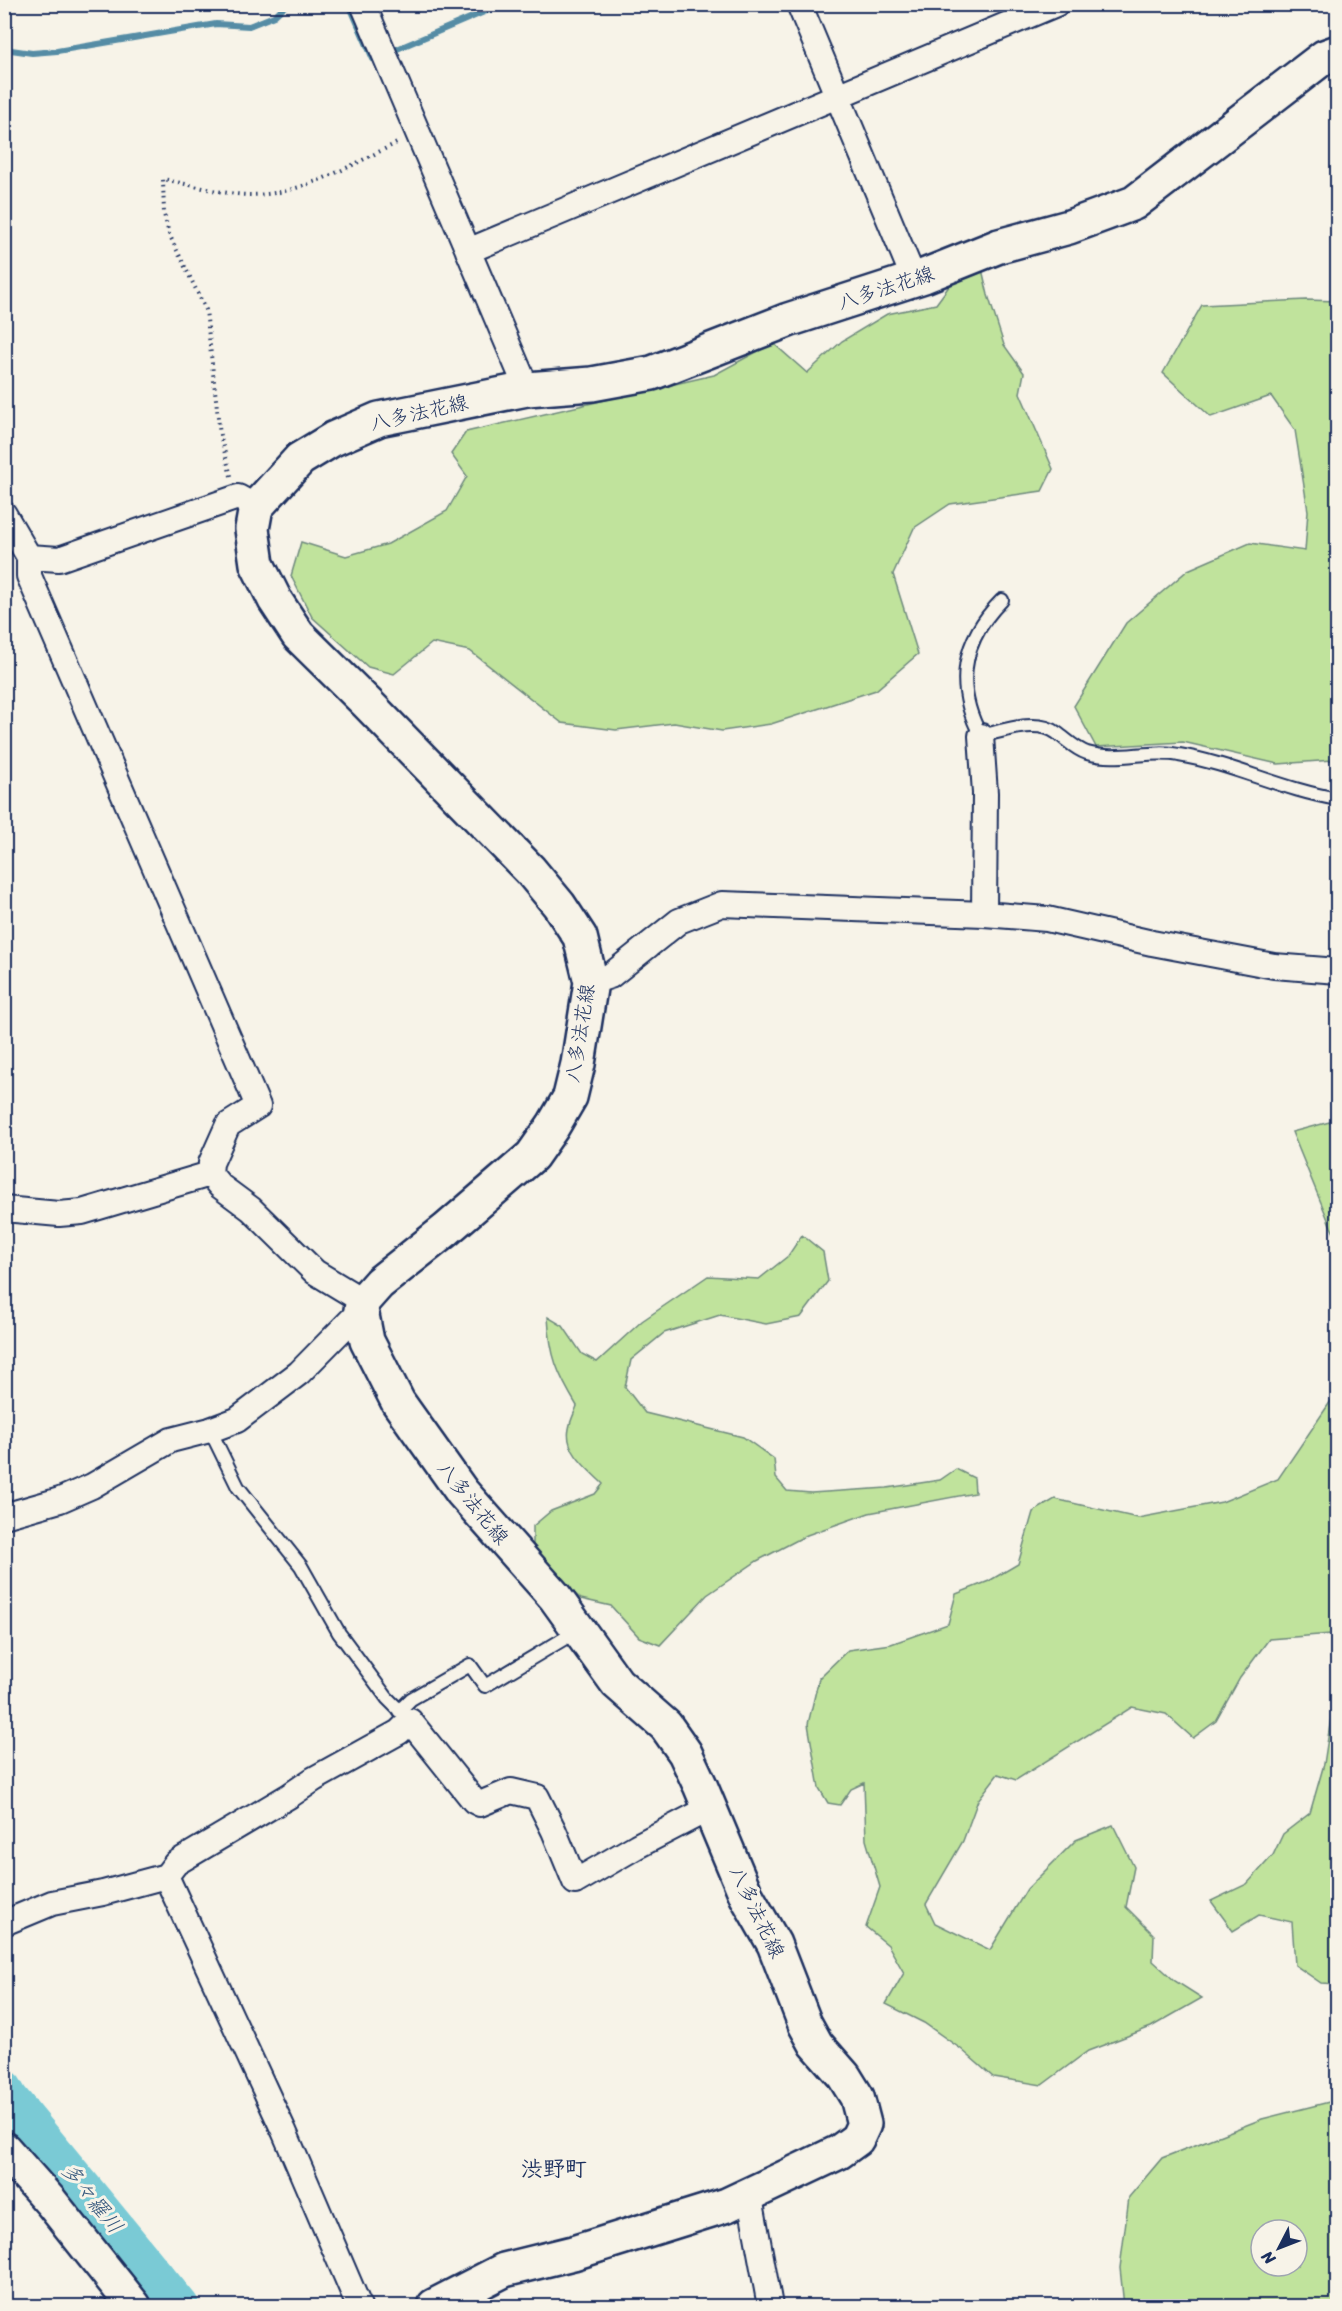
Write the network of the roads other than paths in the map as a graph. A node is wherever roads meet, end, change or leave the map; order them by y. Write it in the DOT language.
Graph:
graph roads {
  1 [pos="363,4"];
  2 [pos="798,4"];
  3 [pos="1056,4"];
  4 [pos="1338,52"];
  5 [pos="836,96"];
  6 [pos="468,250"];
  7 [pos="914,279"];
  8 [pos="527,389"];
  9 [pos="247,502"];
  10 [pos="4,514"];
  11 [pos="29,557"];
  12 [pos="1002,600"];
  13 [pos="981,736"];
  14 [pos="1338,798"];
  15 [pos="984,914"];
  16 [pos="1338,970"];
  17 [pos="591,982"];
  18 [pos="210,1174"];
  19 [pos="4,1209"];
  20 [pos="362,1306"];
  21 [pos="210,1430"];
  22 [pos="4,1516"];
  23 [pos="578,1630"];
  24 [pos="405,1716"];
  25 [pos="710,1808"];
  26 [pos="166,1876"];
  27 [pos="4,1923"];
  28 [pos="4,2149"];
  29 [pos="747,2196"];
  30 [pos="134,2307"];
  31 [pos="359,2307"];
  32 [pos="434,2307"];
  33 [pos="770,2307"];
  1 -- 6 [label="street"];
  2 -- 5 [label="street"];
  3 -- 5 [label="street"];
  4 -- 7 [label="main road, 八多法花線"];
  5 -- 6 [label="street"];
  5 -- 7 [label="street"];
  6 -- 8 [label="street"];
  7 -- 8 [label="main road, 八多法花線"];
  8 -- 9 [label="main road, 八多法花線"];
  9 -- 11 [label="street"];
  9 -- 17 [label="main road, 八多法花線"];
  10 -- 11 [label="street"];
  11 -- 18 [label="street"];
  12 -- 13 [label="lane"];
  13 -- 14 [label="lane"];
  13 -- 15 [label="street"];
  15 -- 16 [label="street"];
  15 -- 17 [label="street"];
  17 -- 20 [label="main road, 八多法花線"];
  18 -- 19 [label="street"];
  18 -- 20 [label="street"];
  20 -- 21 [label="street"];
  20 -- 23 [label="main road, 八多法花線"];
  21 -- 22 [label="street"];
  21 -- 24 [label="lane"];
  23 -- 24 [label="lane"];
  23 -- 25 [label="main road, 八多法花線"];
  24 -- 25 [label="street"];
  24 -- 26 [label="street"];
  25 -- 29 [label="main road, 八多法花線"];
  26 -- 27 [label="street"];
  26 -- 31 [label="street"];
  28 -- 30 [label="main road"];
  29 -- 32 [label="main road, 八多法花線"];
  29 -- 33 [label="street"];
}
